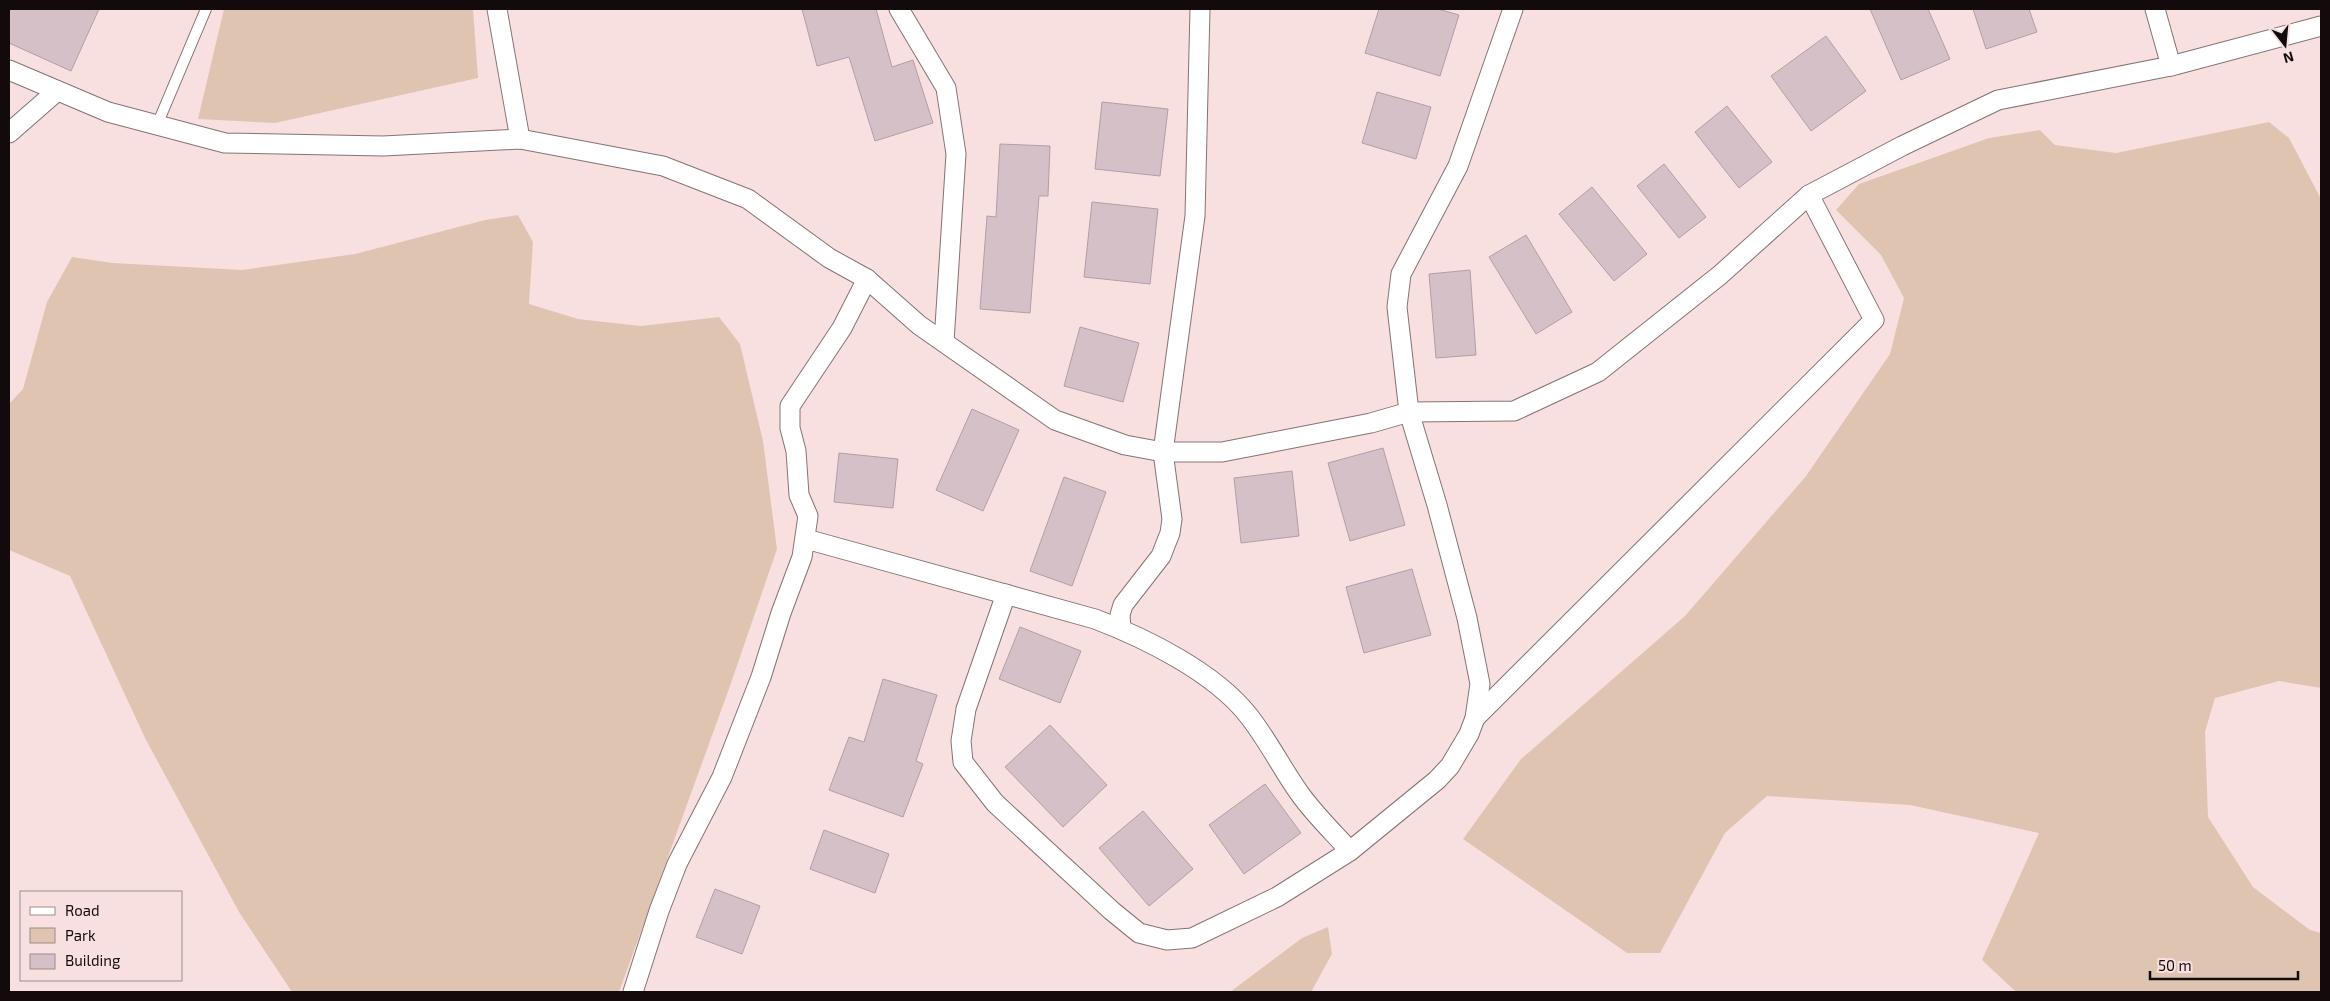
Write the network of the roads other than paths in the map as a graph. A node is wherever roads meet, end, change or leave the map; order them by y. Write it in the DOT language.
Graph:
graph roads {
  1 [pos="206,9"];
  2 [pos="497,9"];
  3 [pos="899,9"];
  4 [pos="1200,9"];
  5 [pos="1513,9"];
  6 [pos="2155,9"];
  7 [pos="2321,26"];
  8 [pos="2171,66"];
  9 [pos="9,70"];
  10 [pos="57,91"];
  11 [pos="157,125"];
  12 [pos="9,133"];
  13 [pos="520,139"];
  14 [pos="1809,195"];
  15 [pos="868,279"];
  16 [pos="944,342"];
  17 [pos="1409,412"];
  18 [pos="1163,452"];
  19 [pos="806,538"];
  20 [pos="1006,594"];
  21 [pos="1121,629"];
  22 [pos="1475,718"];
  23 [pos="1350,852"];
  24 [pos="633,992"];
  1 -- 11 [label="lane"];
  2 -- 13 [label="street"];
  3 -- 16 [label="street"];
  4 -- 18 [label="street"];
  5 -- 17 [label="street"];
  6 -- 8 [label="street"];
  7 -- 8 [label="street"];
  8 -- 14 [label="street"];
  9 -- 10 [label="street"];
  10 -- 11 [label="street"];
  10 -- 12 [label="street"];
  11 -- 13 [label="street"];
  13 -- 15 [label="street"];
  14 -- 17 [label="street"];
  14 -- 22 [label="street"];
  15 -- 16 [label="street"];
  15 -- 19 [label="street"];
  16 -- 18 [label="street"];
  17 -- 18 [label="street"];
  17 -- 22 [label="street"];
  18 -- 21 [label="street"];
  19 -- 20 [label="street"];
  19 -- 24 [label="street"];
  20 -- 21 [label="street"];
  20 -- 23 [label="street"];
  21 -- 23 [label="street"];
  22 -- 23 [label="street"];
}
